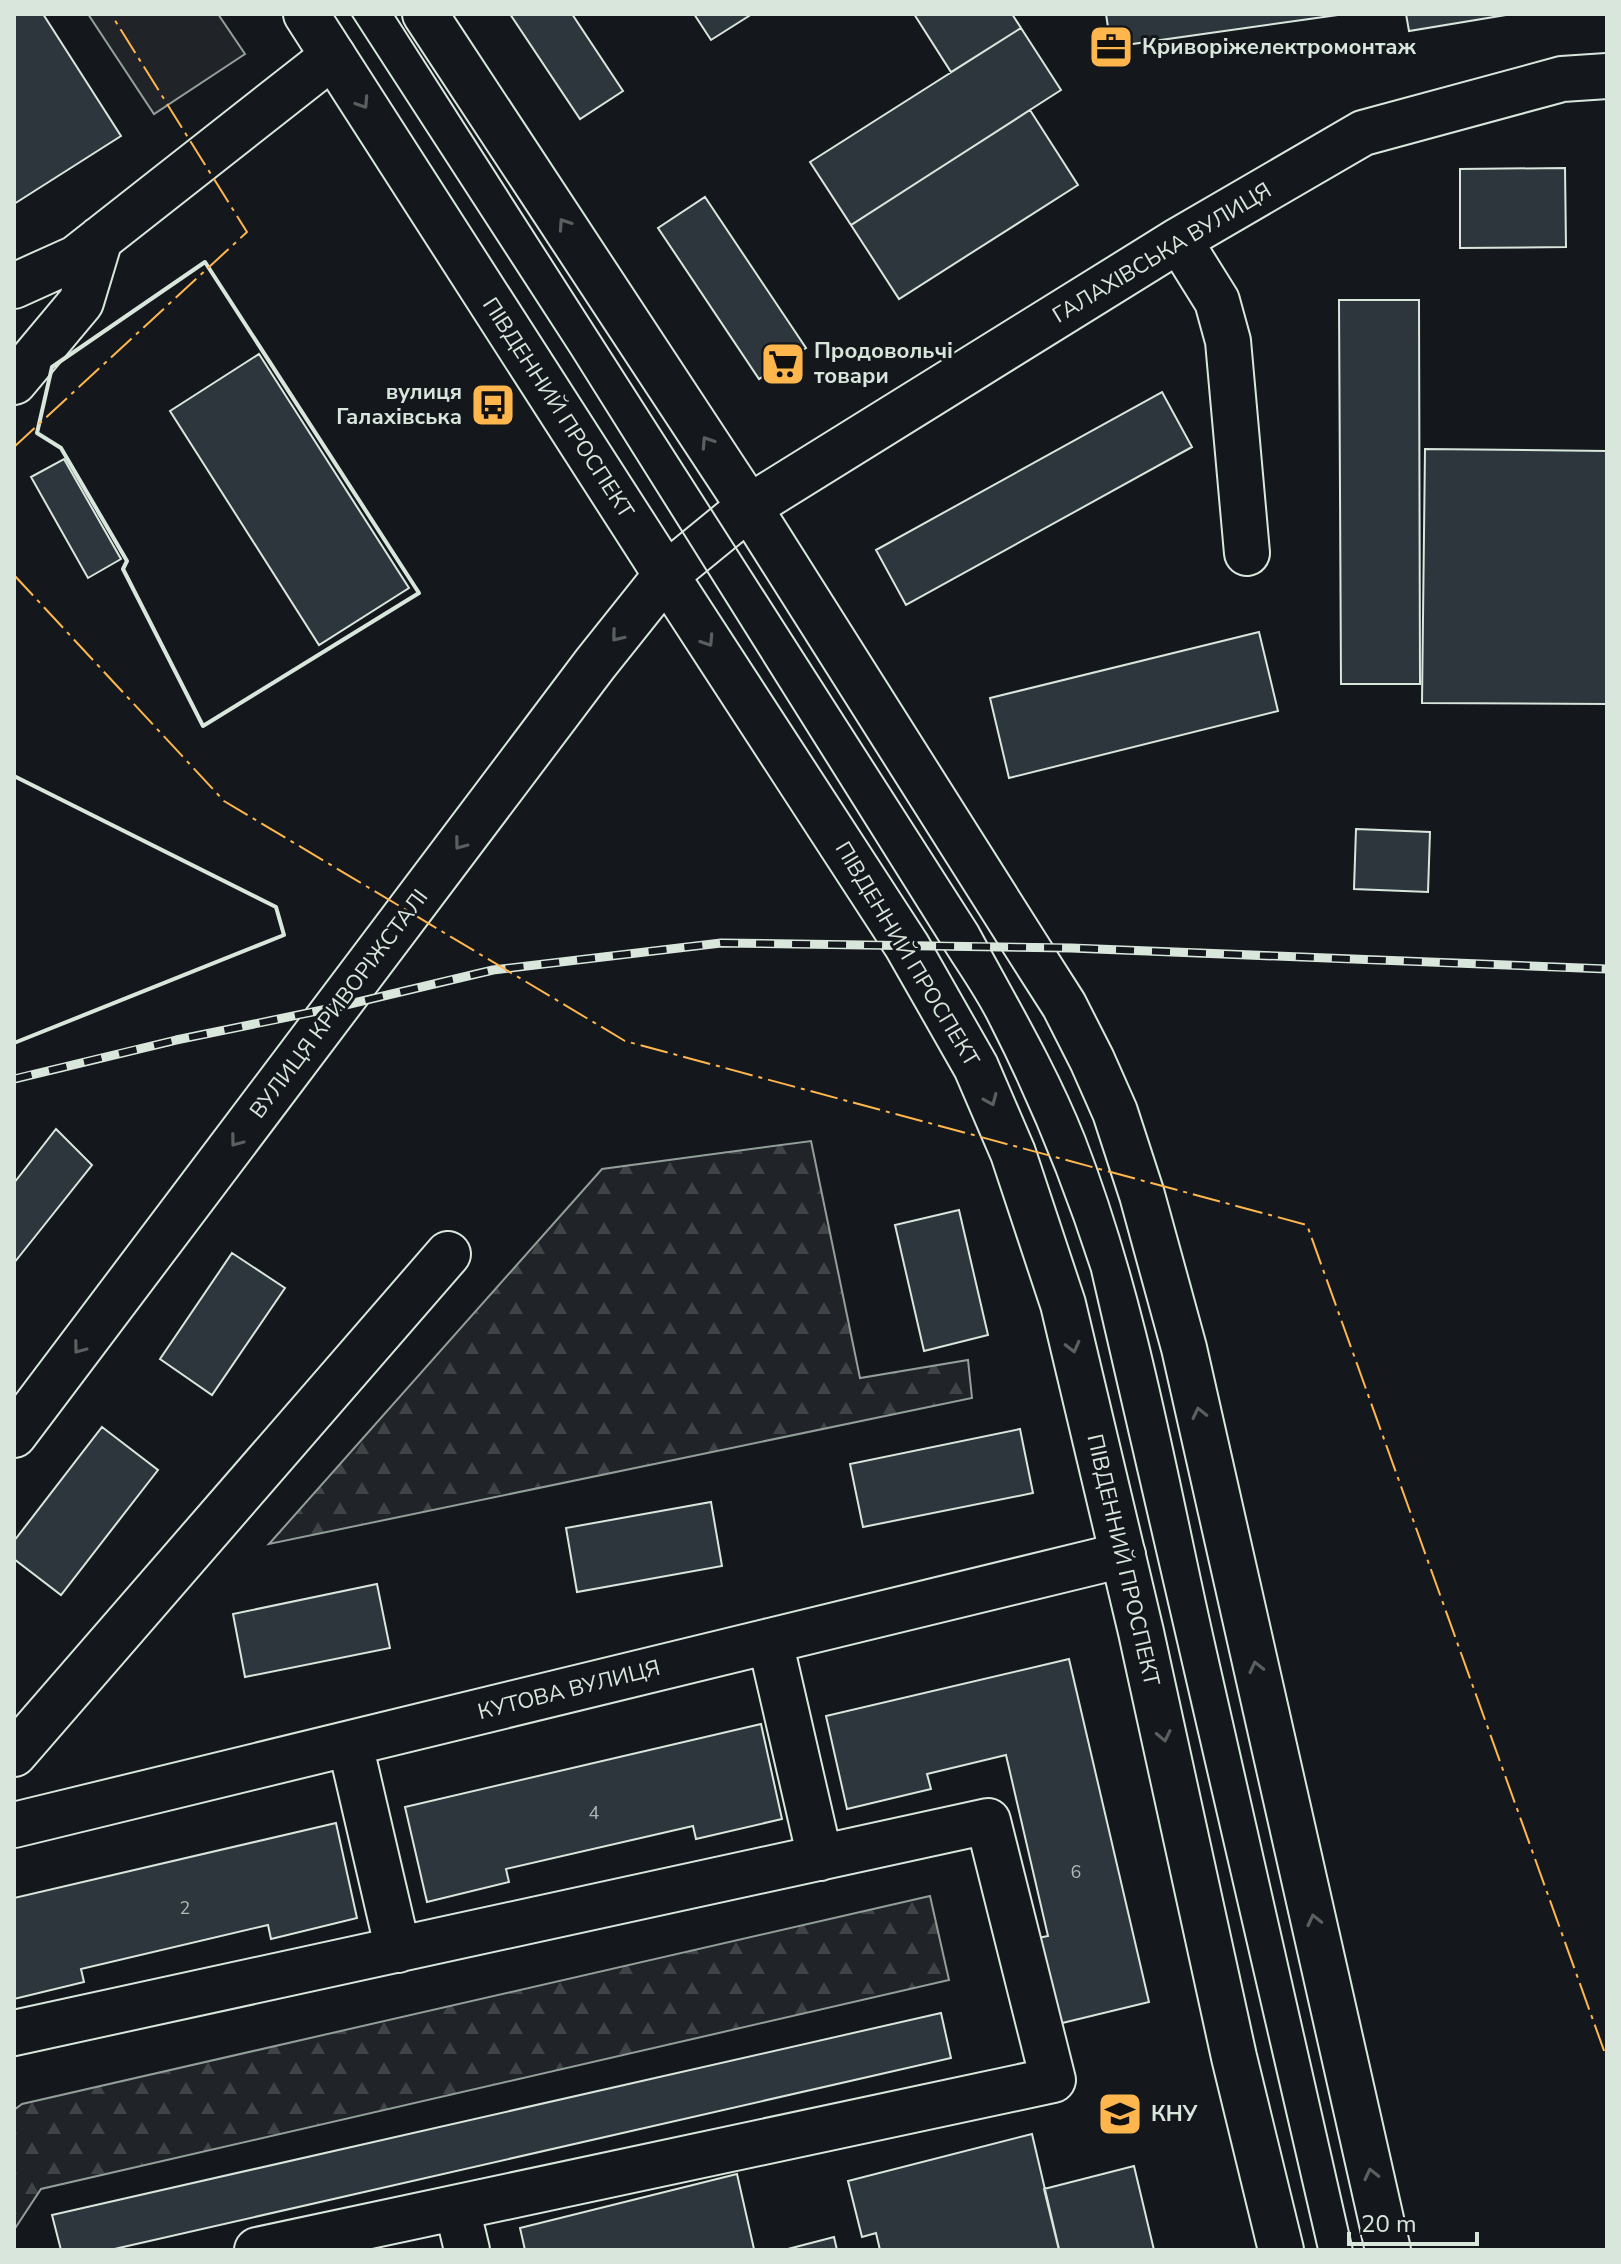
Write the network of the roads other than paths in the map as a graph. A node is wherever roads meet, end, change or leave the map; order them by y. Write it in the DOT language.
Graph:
graph roads {
  1 [pos="306,14"];
  2 [pos="425,14"];
  3 [pos="333,56"];
  4 [pos="1607,76"];
  5 [pos="100,239"];
  6 [pos="1179,240"];
  7 [pos="14,286"];
  8 [pos="14,382"];
  9 [pos="749,507"];
  10 [pos="1247,553"];
  11 [pos="666,575"];
  12 [pos="448,1254"];
  13 [pos="14,1435"];
  14 [pos="1123,1555"];
  15 [pos="770,1641"];
  16 [pos="350,1744"];
  17 [pos="14,1754"];
  18 [pos="14,1825"];
  19 [pos="820,1858"];
  20 [pos="398,1950"];
  21 [pos="14,2033"];
  22 [pos="457,2208"];
  23 [pos="257,2250"];
  24 [pos="467,2250"];
  25 [pos="1281,2250"];
  26 [pos="1388,2250"];
  1 -- 3 [label="main road, ПІВДЕННИЙ ПРОСПЕКТ"];
  9 -- 2 [label="main road, one-way"];
  3 -- 5 [label="main road"];
  3 -- 11 [label="main road, ПІВДЕННИЙ ПРОСПЕКТ, one-way"];
  4 -- 6 [label="main road, ГАЛАХІВСЬКА ВУЛИЦЯ"];
  5 -- 7 [label="main road"];
  5 -- 8 [label="main road"];
  6 -- 9 [label="main road, ГАЛАХІВСЬКА ВУЛИЦЯ"];
  6 -- 10 [label="main road"];
  9 -- 11 [label="main road, ГАЛАХІВСЬКА ВУЛИЦЯ"];
  26 -- 9 [label="main road, one-way"];
  11 -- 13 [label="main road, ВУЛИЦЯ КРИВОРІЖСТАЛІ, one-way"];
  11 -- 14 [label="main road, ПІВДЕННИЙ ПРОСПЕКТ, one-way"];
  12 -- 17 [label="main road"];
  14 -- 15 [label="main road, КУТОВА ВУЛИЦЯ"];
  14 -- 25 [label="main road, ПІВДЕННИЙ ПРОСПЕКТ, one-way"];
  15 -- 16 [label="main road, КУТОВА ВУЛИЦЯ"];
  15 -- 19 [label="main road"];
  16 -- 18 [label="main road, КУТОВА ВУЛИЦЯ"];
  16 -- 20 [label="main road"];
  19 -- 20 [label="main road"];
  19 -- 22 [label="main road"];
  20 -- 21 [label="main road"];
  22 -- 23 [label="main road"];
  22 -- 24 [label="main road"];
}
